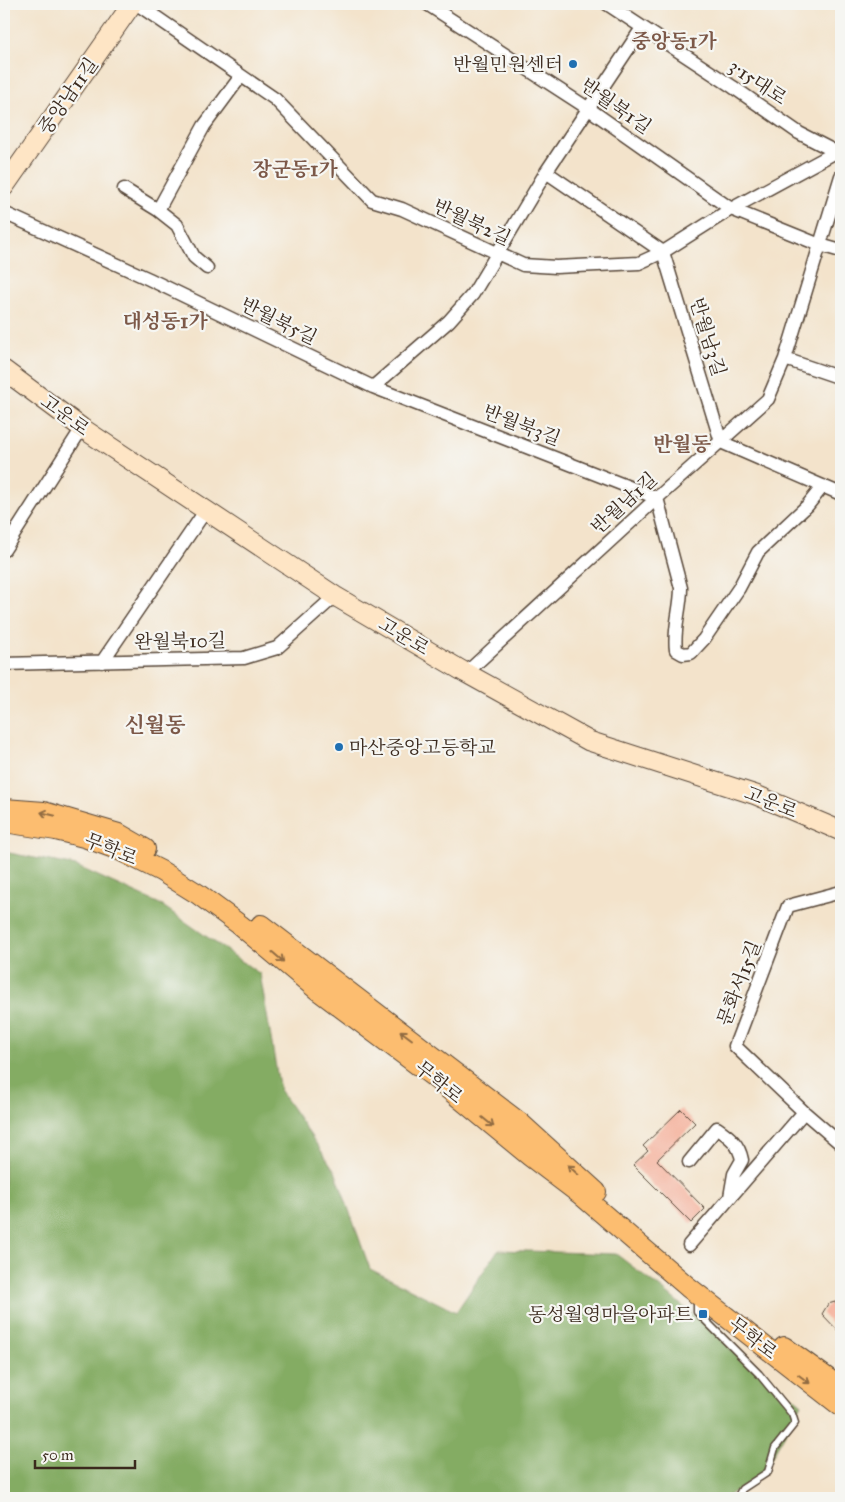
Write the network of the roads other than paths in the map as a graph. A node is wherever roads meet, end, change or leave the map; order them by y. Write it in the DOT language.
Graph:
graph roads {
  1 [pos="132,4"];
  2 [pos="137,4"];
  3 [pos="427,4"];
  4 [pos="606,4"];
  5 [pos="642,28"];
  6 [pos="241,76"];
  7 [pos="589,109"];
  8 [pos="839,153"];
  9 [pos="546,172"];
  10 [pos="841,176"];
  11 [pos="4,187"];
  12 [pos="124,189"];
  13 [pos="731,209"];
  14 [pos="158,210"];
  15 [pos="4,213"];
  16 [pos="820,245"];
  17 [pos="841,251"];
  18 [pos="663,252"];
  19 [pos="496,254"];
  20 [pos="207,268"];
  21 [pos="785,359"];
  22 [pos="4,370"];
  23 [pos="841,378"];
  24 [pos="373,387"];
  25 [pos="82,428"];
  26 [pos="721,442"];
  27 [pos="823,486"];
  28 [pos="841,494"];
  29 [pos="657,498"];
  30 [pos="206,510"];
  31 [pos="4,550"];
  32 [pos="335,596"];
  33 [pos="102,662"];
  34 [pos="4,664"];
  35 [pos="466,673"];
  36 [pos="4,809"];
  37 [pos="4,822"];
  38 [pos="841,831"];
  39 [pos="841,892"];
  40 [pos="804,1112"];
  41 [pos="841,1144"];
  42 [pos="689,1162"];
  43 [pos="730,1198"];
  44 [pos="689,1245"];
  45 [pos="697,1294"];
  46 [pos="841,1388"];
  47 [pos="841,1406"];
  48 [pos="737,1498"];
  1 -- 11 [label="main road, 중앙남11길"];
  2 -- 6 [label="street, 반월북2길"];
  3 -- 7 [label="street, 반월북1길"];
  4 -- 5 [label="street, 3·15대로"];
  5 -- 7 [label="street"];
  5 -- 8 [label="street, 3·15대로"];
  6 -- 14 [label="street"];
  6 -- 19 [label="street, 반월북2길"];
  7 -- 9 [label="street"];
  7 -- 13 [label="street, 반월북1길"];
  8 -- 13 [label="street, 반월북2길"];
  9 -- 18 [label="street"];
  9 -- 19 [label="street"];
  10 -- 16 [label="street, 반월남1길"];
  12 -- 14 [label="street"];
  13 -- 16 [label="street, 반월북1길"];
  13 -- 18 [label="street, 반월북2길"];
  14 -- 20 [label="street"];
  15 -- 24 [label="street, 반월북5길"];
  16 -- 17 [label="street, 반월북1길"];
  16 -- 21 [label="street, 반월남1길"];
  18 -- 19 [label="street, 반월북2길"];
  18 -- 26 [label="street, 반월남3길"];
  19 -- 24 [label="street"];
  21 -- 23 [label="street"];
  21 -- 26 [label="street, 반월남1길"];
  22 -- 25 [label="main road, 고운로"];
  24 -- 29 [label="street, 반월북3길"];
  25 -- 30 [label="main road, 고운로"];
  25 -- 31 [label="street"];
  26 -- 27 [label="street"];
  26 -- 29 [label="street, 반월남1길"];
  27 -- 28 [label="street"];
  27 -- 29 [label="street"];
  29 -- 35 [label="street, 반월남1길"];
  30 -- 32 [label="main road, 고운로"];
  30 -- 33 [label="street"];
  32 -- 33 [label="street, 완월북10길"];
  32 -- 35 [label="main road, 고운로"];
  33 -- 34 [label="street, 완월북10길"];
  35 -- 38 [label="main road, 고운로"];
  46 -- 36 [label="main road, 무학로, one-way"];
  37 -- 45 [label="main road, 무학로, one-way"];
  39 -- 40 [label="street, 문화서15길"];
  40 -- 41 [label="street, 문화서15길"];
  40 -- 43 [label="street"];
  42 -- 43 [label="street"];
  43 -- 44 [label="street"];
  45 -- 47 [label="main road, 무학로, one-way"];
  45 -- 48 [label="lane"];
}
